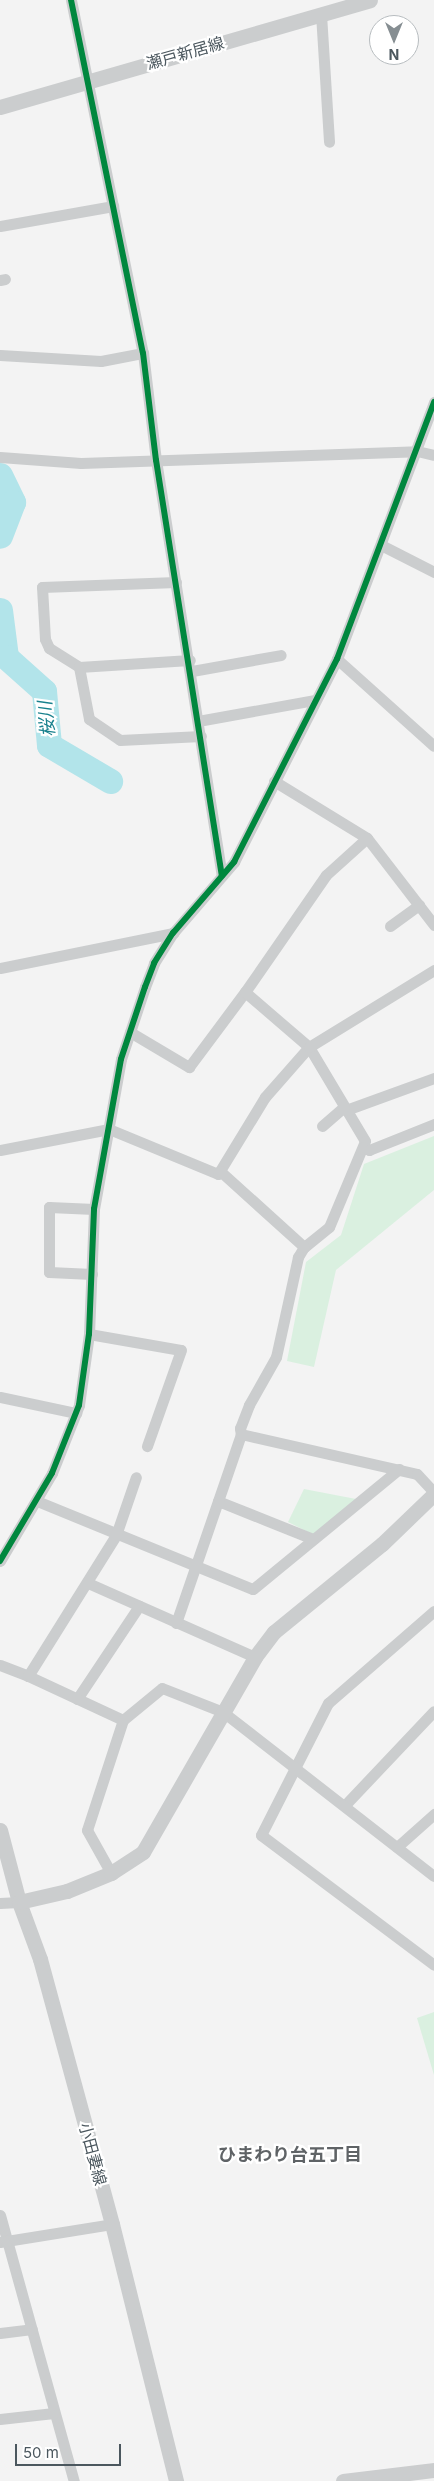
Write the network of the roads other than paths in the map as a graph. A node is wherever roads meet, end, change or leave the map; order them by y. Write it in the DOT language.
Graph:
graph roads {
  1 [pos="71,0"];
  2 [pos="370,0"];
  3 [pos="321,14"];
  4 [pos="90,80"];
  5 [pos="0,107"];
  6 [pos="329,142"];
  7 [pos="113,206"];
  8 [pos="0,226"];
  9 [pos="143,353"];
  10 [pos="0,354"];
  11 [pos="434,402"];
  12 [pos="430,427"];
  13 [pos="417,450"];
  14 [pos="434,455"];
  15 [pos="0,457"];
  16 [pos="156,460"];
  17 [pos="383,546"];
  18 [pos="434,572"];
  19 [pos="176,582"];
  20 [pos="281,655"];
  21 [pos="337,659"];
  22 [pos="191,666"];
  23 [pos="79,667"];
  24 [pos="315,700"];
  25 [pos="198,721"];
  26 [pos="201,736"];
  27 [pos="434,746"];
  28 [pos="274,781"];
  29 [pos="367,838"];
  30 [pos="222,876"];
  31 [pos="419,905"];
  32 [pos="390,926"];
  33 [pos="434,926"];
  34 [pos="173,934"];
  35 [pos="0,968"];
  36 [pos="434,970"];
  37 [pos="245,992"];
  38 [pos="130,1032"];
  39 [pos="309,1048"];
  40 [pos="434,1078"];
  41 [pos="345,1108"];
  42 [pos="434,1124"];
  43 [pos="322,1126"];
  44 [pos="109,1129"];
  45 [pos="364,1147"];
  46 [pos="0,1150"];
  47 [pos="220,1171"];
  48 [pos="94,1209"];
  49 [pos="304,1247"];
  50 [pos="92,1274"];
  51 [pos="89,1334"];
  52 [pos="0,1397"];
  53 [pos="76,1413"];
  54 [pos="241,1436"];
  55 [pos="148,1446"];
  56 [pos="399,1469"];
  57 [pos="136,1477"];
  58 [pos="434,1493"];
  59 [pos="37,1500"];
  60 [pos="218,1500"];
  61 [pos="116,1535"];
  62 [pos="313,1539"];
  63 [pos="0,1561"];
  64 [pos="195,1568"];
  65 [pos="88,1583"];
  66 [pos="139,1606"];
  67 [pos="434,1612"];
  68 [pos="176,1623"];
  69 [pos="255,1657"];
  70 [pos="0,1665"];
  71 [pos="28,1676"];
  72 [pos="77,1699"];
  73 [pos="434,1711"];
  74 [pos="223,1712"];
  75 [pos="123,1720"];
  76 [pos="294,1769"];
  77 [pos="345,1805"];
  78 [pos="434,1814"];
  79 [pos="0,1830"];
  80 [pos="397,1847"];
  81 [pos="111,1873"];
  82 [pos="434,1876"];
  83 [pos="19,1902"];
  84 [pos="0,1903"];
  85 [pos="434,1965"];
  86 [pos="0,2215"];
  87 [pos="112,2224"];
  88 [pos="3,2242"];
  89 [pos="32,2329"];
  90 [pos="0,2333"];
  91 [pos="54,2413"];
  92 [pos="0,2419"];
  93 [pos="434,2470"];
  94 [pos="74,2481"];
  95 [pos="176,2481"];
  96 [pos="343,2481"];
  1 -- 4 [label="street"];
  2 -- 3 [label="street, 瀬戸新居線"];
  3 -- 4 [label="street, 瀬戸新居線"];
  3 -- 6 [label="street"];
  4 -- 5 [label="street, 瀬戸新居線"];
  4 -- 7 [label="street"];
  7 -- 8 [label="street"];
  7 -- 9 [label="street"];
  9 -- 10 [label="street"];
  9 -- 16 [label="street"];
  11 -- 12 [label="street"];
  12 -- 13 [label="street"];
  13 -- 14 [label="street"];
  13 -- 16 [label="street"];
  13 -- 17 [label="street"];
  15 -- 16 [label="street"];
  16 -- 19 [label="street"];
  17 -- 18 [label="street"];
  17 -- 21 [label="street"];
  19 -- 22 [label="street"];
  19 -- 23 [label="street"];
  20 -- 22 [label="street"];
  21 -- 24 [label="street"];
  21 -- 27 [label="street"];
  22 -- 23 [label="street"];
  22 -- 25 [label="street"];
  23 -- 26 [label="street"];
  24 -- 25 [label="street"];
  24 -- 28 [label="street"];
  25 -- 26 [label="street"];
  26 -- 30 [label="street"];
  28 -- 29 [label="street"];
  28 -- 30 [label="street"];
  29 -- 31 [label="street"];
  29 -- 37 [label="street"];
  30 -- 34 [label="street"];
  31 -- 32 [label="street"];
  31 -- 33 [label="street"];
  34 -- 35 [label="street"];
  34 -- 38 [label="street"];
  36 -- 39 [label="street"];
  37 -- 38 [label="street"];
  37 -- 39 [label="street"];
  38 -- 44 [label="street"];
  39 -- 41 [label="street"];
  39 -- 47 [label="street"];
  40 -- 41 [label="street"];
  41 -- 43 [label="street"];
  41 -- 45 [label="street"];
  42 -- 45 [label="street"];
  44 -- 46 [label="street"];
  44 -- 47 [label="street"];
  44 -- 48 [label="street"];
  45 -- 49 [label="street"];
  47 -- 49 [label="street"];
  48 -- 50 [label="street"];
  48 -- 50 [label="street"];
  49 -- 54 [label="street"];
  50 -- 51 [label="street"];
  51 -- 53 [label="street"];
  51 -- 55 [label="street"];
  52 -- 53 [label="street"];
  53 -- 59 [label="street"];
  54 -- 56 [label="street"];
  54 -- 60 [label="street"];
  56 -- 58 [label="street"];
  56 -- 62 [label="street"];
  57 -- 61 [label="street"];
  58 -- 69 [label="street"];
  59 -- 61 [label="street"];
  59 -- 63 [label="street"];
  60 -- 62 [label="street"];
  60 -- 64 [label="street"];
  61 -- 64 [label="street"];
  61 -- 65 [label="street"];
  62 -- 64 [label="street"];
  64 -- 68 [label="street"];
  65 -- 66 [label="street"];
  65 -- 71 [label="street"];
  66 -- 68 [label="street"];
  66 -- 72 [label="street"];
  67 -- 76 [label="street"];
  68 -- 69 [label="street"];
  69 -- 74 [label="street"];
  70 -- 71 [label="street"];
  71 -- 72 [label="street"];
  72 -- 75 [label="street"];
  73 -- 77 [label="street"];
  74 -- 75 [label="street"];
  74 -- 76 [label="street"];
  74 -- 81 [label="street"];
  75 -- 81 [label="street"];
  76 -- 77 [label="street"];
  76 -- 85 [label="street"];
  77 -- 80 [label="street"];
  78 -- 80 [label="street"];
  79 -- 83 [label="street, 小田妻線"];
  80 -- 82 [label="street"];
  81 -- 83 [label="street"];
  83 -- 84 [label="street"];
  83 -- 87 [label="street, 小田妻線"];
  86 -- 88 [label="street"];
  87 -- 88 [label="street"];
  87 -- 95 [label="street, 小田妻線"];
  88 -- 89 [label="street"];
  89 -- 90 [label="street"];
  89 -- 91 [label="street"];
  91 -- 92 [label="street"];
  91 -- 94 [label="street"];
  93 -- 96 [label="street"];
}
